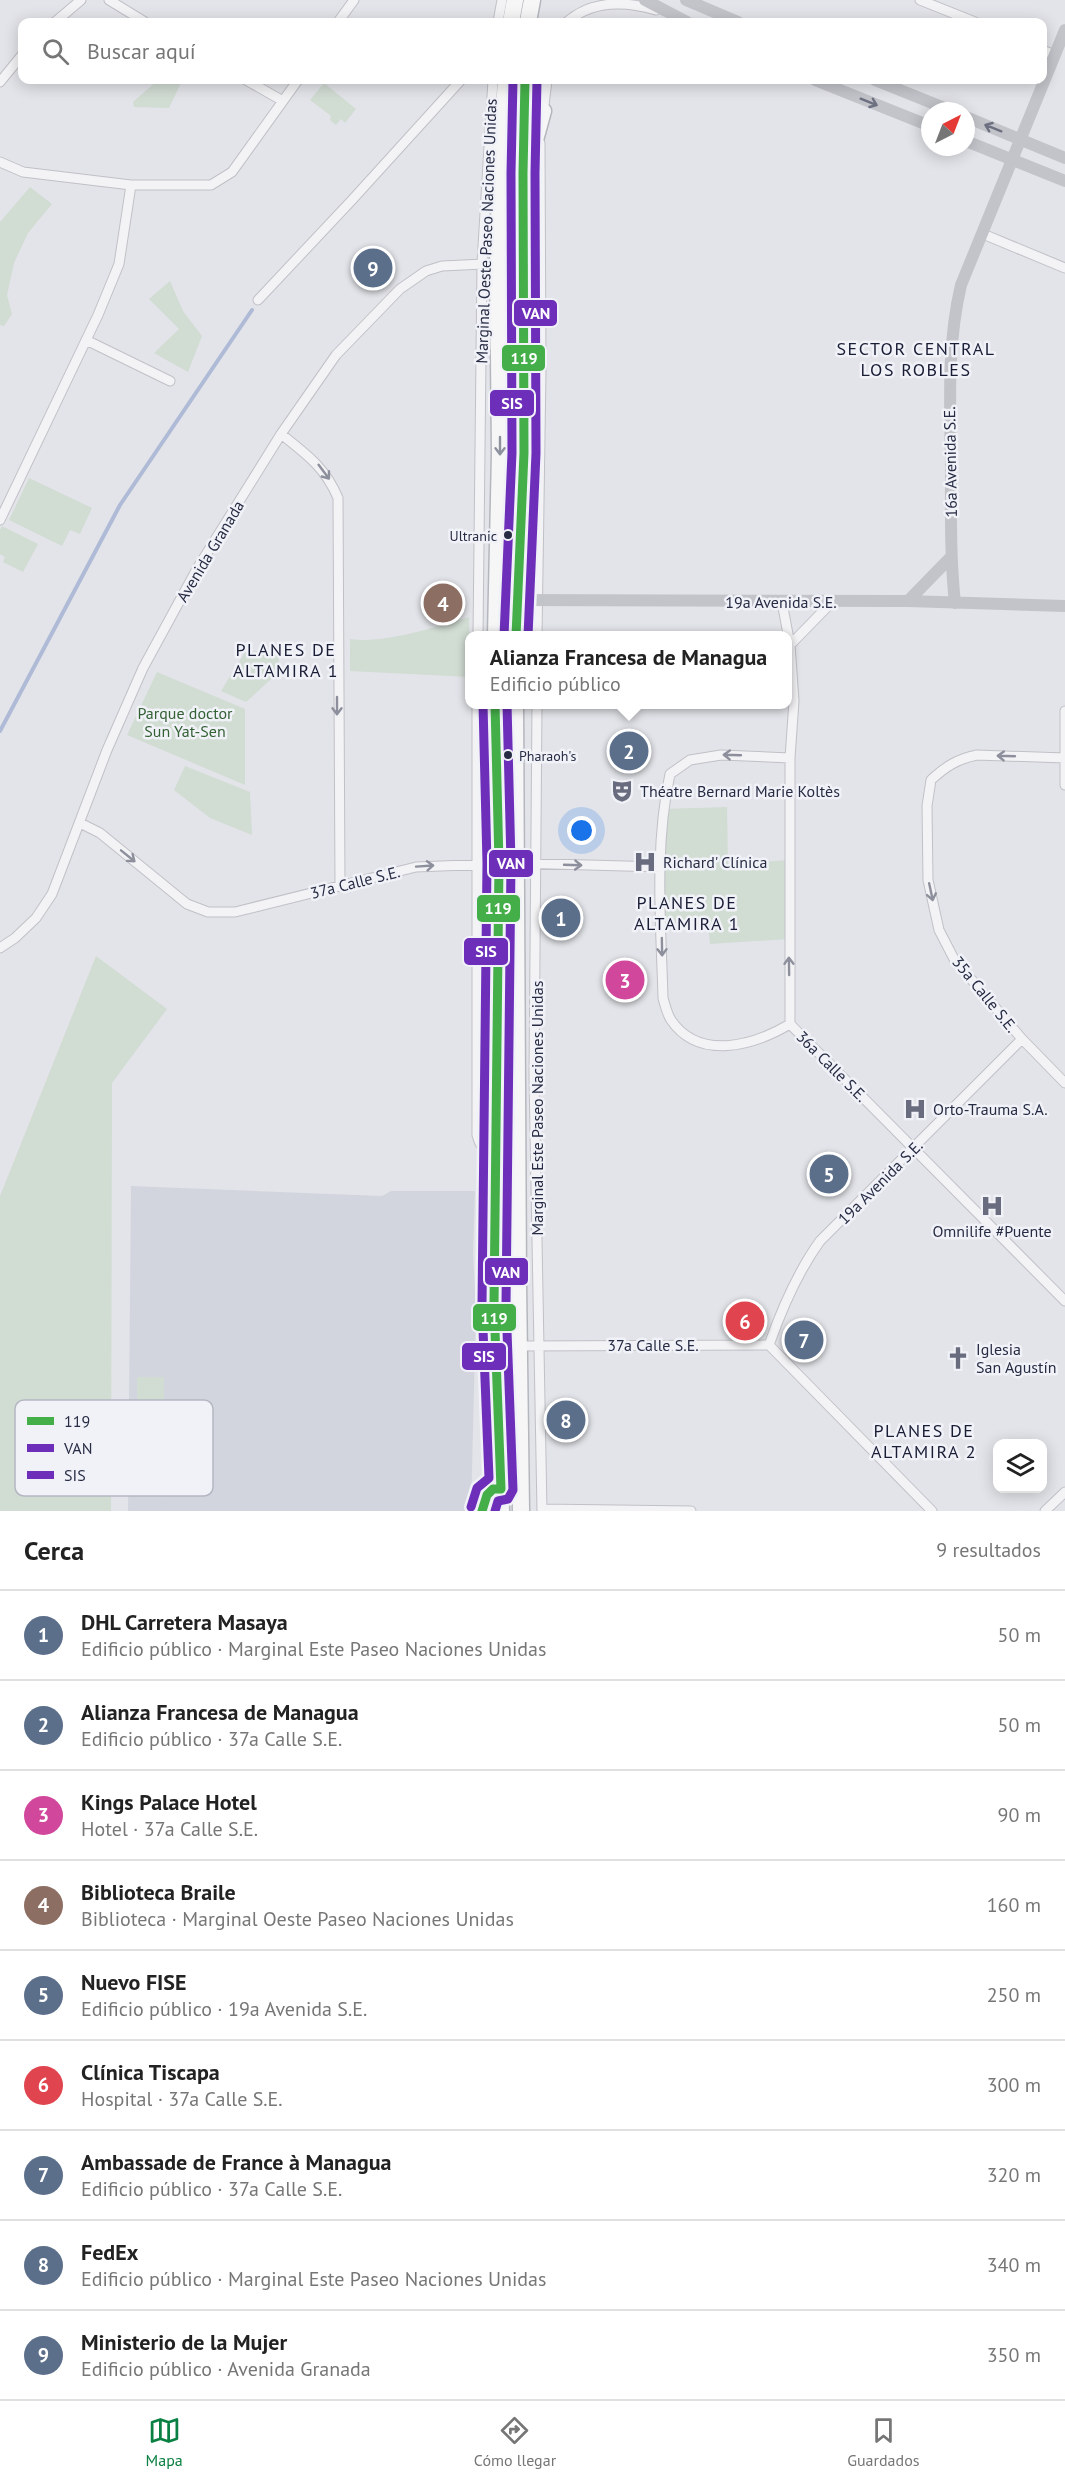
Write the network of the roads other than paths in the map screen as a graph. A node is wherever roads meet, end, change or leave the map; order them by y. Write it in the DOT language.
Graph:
graph roads {
  1 [pos="81,0"];
  2 [pos="109,0"];
  3 [pos="354,0"];
  4 [pos="502,0"];
  5 [pos="515,0"];
  6 [pos="531,0"];
  7 [pos="645,0"];
  8 [pos="686,0"];
  9 [pos="920,0"];
  10 [pos="665,12"];
  11 [pos="60,18"];
  12 [pos="138,18"];
  13 [pos="341,18"];
  14 [pos="499,18"];
  15 [pos="512,18"];
  16 [pos="529,18"];
  17 [pos="573,18"];
  18 [pos="678,18"];
  19 [pos="729,18"];
  20 [pos="965,18"];
  21 [pos="1065,30"];
  22 [pos="1047,52"];
  23 [pos="1055,55"];
  24 [pos="18,60"];
  25 [pos="1047,74"];
  26 [pos="0,82"];
  27 [pos="253,84"];
  28 [pos="295,84"];
  29 [pos="457,84"];
  30 [pos="493,84"];
  31 [pos="505,84"];
  32 [pos="525,84"];
  33 [pos="546,84"];
  34 [pos="825,84"];
  35 [pos="885,84"];
  36 [pos="1043,84"];
  37 [pos="284,101"];
  38 [pos="930,102"];
  39 [pos="543,111"];
  40 [pos="975,121"];
  41 [pos="921,122"];
  42 [pos="1020,139"];
  43 [pos="975,145"];
  44 [pos="494,150"];
  45 [pos="1065,158"];
  46 [pos="1012,160"];
  47 [pos="0,162"];
  48 [pos="1065,181"];
  49 [pos="131,185"];
  50 [pos="521,216"];
  51 [pos="983,234"];
  52 [pos="490,262"];
  53 [pos="523,262"];
  54 [pos="1065,268"];
  55 [pos="258,300"];
  56 [pos="86,340"];
  57 [pos="170,381"];
  58 [pos="281,434"];
  59 [pos="0,520"];
  60 [pos="950,558"];
  61 [pos="517,599"];
  62 [pos="497,600"];
  63 [pos="538,600"];
  64 [pos="908,601"];
  65 [pos="782,602"];
  66 [pos="832,602"];
  67 [pos="956,603"];
  68 [pos="1065,606"];
  69 [pos="478,631"];
  70 [pos="496,631"];
  71 [pos="516,631"];
  72 [pos="537,631"];
  73 [pos="787,631"];
  74 [pos="792,643"];
  75 [pos="792,673"];
  76 [pos="477,709"];
  77 [pos="495,709"];
  78 [pos="515,709"];
  79 [pos="537,709"];
  80 [pos="1065,711"];
  81 [pos="790,758"];
  82 [pos="1065,758"];
  83 [pos="1065,785"];
  84 [pos="80,823"];
  85 [pos="507,863"];
  86 [pos="477,864"];
  87 [pos="535,864"];
  88 [pos="661,867"];
  89 [pos="340,886"];
  90 [pos="0,948"];
  91 [pos="790,1024"];
  92 [pos="1022,1039"];
  93 [pos="1065,1083"];
  94 [pos="915,1148"];
  95 [pos="496,1156"];
  96 [pos="517,1159"];
  97 [pos="1065,1301"];
  98 [pos="541,1345"];
  99 [pos="769,1345"];
  100 [pos="519,1346"];
  101 [pos="1065,1492"];
  102 [pos="542,1510"];
  103 [pos="501,1511"];
  104 [pos="521,1511"];
  105 [pos="692,1511"];
  106 [pos="933,1511"];
  107 [pos="1045,1511"];
  1 -- 11 [label="street"];
  2 -- 12 [label="street"];
  3 -- 13 [label="street"];
  4 -- 14 [label="street"];
  5 -- 15 [label="highway"];
  6 -- 16 [label="highway"];
  7 -- 10 [label="street"];
  8 -- 19 [label="street"];
  9 -- 20 [label="street"];
  10 -- 17 [label="street"];
  10 -- 18 [label="street"];
  21 -- 23 [label="street, 16a Avenida S.E."];
  22 -- 23 [label="street"];
  23 -- 25 [label="street, 16a Avenida S.E."];
  24 -- 26 [label="street"];
  27 -- 37 [label="street"];
  28 -- 37 [label="street"];
  29 -- 55 [label="street"];
  30 -- 44 [label="street, Marginal Oeste Paseo Naciones Unidas"];
  31 -- 44 [label="highway"];
  32 -- 50 [label="highway"];
  33 -- 39 [label="street"];
  34 -- 41 [label="street, one-way"];
  35 -- 38 [label="street"];
  36 -- 42 [label="street, 16a Avenida S.E."];
  37 -- 49 [label="street"];
  39 -- 50 [label="highway"];
  39 -- 63 [label="street"];
  42 -- 40 [label="street, one-way"];
  42 -- 45 [label="street"];
  42 -- 46 [label="street, 16a Avenida S.E."];
  43 -- 46 [label="street"];
  44 -- 52 [label="highway"];
  46 -- 48 [label="street"];
  46 -- 51 [label="street, 16a Avenida S.E."];
  47 -- 49 [label="street"];
  49 -- 56 [label="street"];
  50 -- 53 [label="highway"];
  51 -- 54 [label="street"];
  51 -- 60 [label="street, 16a Avenida S.E."];
  52 -- 53 [label="street, Avenida Granada"];
  52 -- 58 [label="street, Avenida Granada"];
  52 -- 62 [label="highway, one-way"];
  52 -- 69 [label="street, Marginal Oeste Paseo Naciones Unidas"];
  53 -- 61 [label="highway"];
  56 -- 57 [label="street"];
  56 -- 59 [label="street"];
  58 -- 84 [label="street, Avenida Granada"];
  58 -- 89 [label="street, one-way"];
  60 -- 64 [label="street"];
  60 -- 67 [label="street, 16a Avenida S.E."];
  61 -- 62 [label="street, 19a Avenida S.E."];
  61 -- 63 [label="street, 19a Avenida S.E."];
  61 -- 71 [label="highway"];
  62 -- 70 [label="highway"];
  63 -- 65 [label="street, 19a Avenida S.E."];
  63 -- 72 [label="street"];
  64 -- 66 [label="street, 19a Avenida S.E."];
  64 -- 67 [label="street, 19a Avenida S.E."];
  65 -- 66 [label="street, 19a Avenida S.E."];
  65 -- 73 [label="street, 36a Calle S.E."];
  66 -- 74 [label="street"];
  67 -- 68 [label="street, 19a Avenida S.E."];
  75 -- 81 [label="street, 36a Calle S.E."];
  76 -- 86 [label="street"];
  77 -- 85 [label="highway"];
  78 -- 85 [label="highway"];
  79 -- 87 [label="street, Marginal Este Paseo Naciones Unidas"];
  80 -- 82 [label="street"];
  81 -- 88 [label="street, one-way"];
  91 -- 81 [label="street, 36a Calle S.E., one-way"];
  82 -- 83 [label="street"];
  82 -- 92 [label="street, 35a Calle S.E., one-way"];
  84 -- 89 [label="street, 37a Calle S.E., one-way"];
  84 -- 90 [label="street, Avenida Granada"];
  85 -- 86 [label="street, 37a Calle S.E."];
  85 -- 87 [label="street, 37a Calle S.E."];
  85 -- 95 [label="highway"];
  85 -- 96 [label="highway"];
  89 -- 86 [label="street, 37a Calle S.E., one-way"];
  86 -- 95 [label="street"];
  87 -- 88 [label="street, 37a Calle S.E., one-way"];
  87 -- 98 [label="street, Marginal Este Paseo Naciones Unidas"];
  88 -- 91 [label="street, one-way"];
  91 -- 94 [label="street, 36a Calle S.E."];
  92 -- 93 [label="street, 35a Calle S.E."];
  92 -- 94 [label="street, 19a Avenida S.E."];
  94 -- 97 [label="street, 36a Calle S.E."];
  94 -- 99 [label="street, 19a Avenida S.E."];
  95 -- 96 [label="street"];
  95 -- 103 [label="highway"];
  96 -- 100 [label="highway"];
  98 -- 99 [label="street, 37a Calle S.E."];
  98 -- 100 [label="street, 37a Calle S.E."];
  98 -- 102 [label="street, Marginal Este Paseo Naciones Unidas"];
  99 -- 106 [label="street"];
  100 -- 104 [label="highway"];
  101 -- 107 [label="street"];
  102 -- 105 [label="street"];
}
